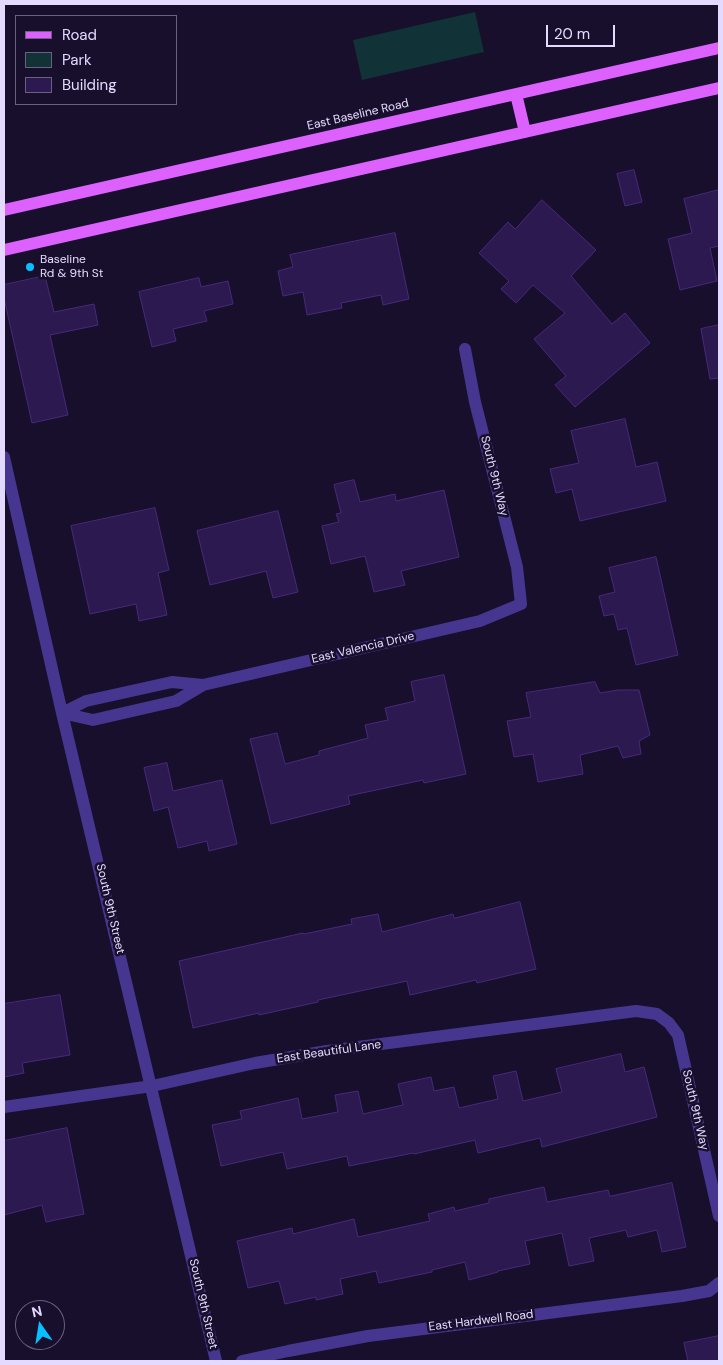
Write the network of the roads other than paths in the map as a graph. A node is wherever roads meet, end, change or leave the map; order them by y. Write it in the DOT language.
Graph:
graph roads {
  1 [pos="719,48"];
  2 [pos="719,88"];
  3 [pos="516,94"];
  4 [pos="525,132"];
  5 [pos="4,210"];
  6 [pos="4,250"];
  7 [pos="466,349"];
  8 [pos="4,457"];
  9 [pos="521,604"];
  10 [pos="203,685"];
  11 [pos="62,712"];
  12 [pos="657,1014"];
  13 [pos="152,1086"];
  14 [pos="4,1107"];
  15 [pos="719,1216"];
  16 [pos="719,1283"];
  17 [pos="216,1361"];
  18 [pos="242,1361"];
  1 -- 3 [label="main road, East Baseline Road"];
  2 -- 4 [label="main road"];
  3 -- 4 [label="main road"];
  3 -- 5 [label="main road, East Baseline Road"];
  4 -- 6 [label="main road"];
  7 -- 9 [label="street, South 9th Way"];
  8 -- 11 [label="street, South 9th Street"];
  9 -- 10 [label="street, East Valencia Drive"];
  10 -- 11 [label="street, East Valencia Drive"];
  10 -- 11 [label="street, East Valencia Drive"];
  11 -- 13 [label="street, South 9th Street"];
  12 -- 13 [label="street, East Beautiful Lane"];
  12 -- 15 [label="street, South 9th Way"];
  13 -- 14 [label="street, East Beautiful Lane"];
  13 -- 17 [label="street, South 9th Street"];
  16 -- 18 [label="street, East Hardwell Road"];
}
